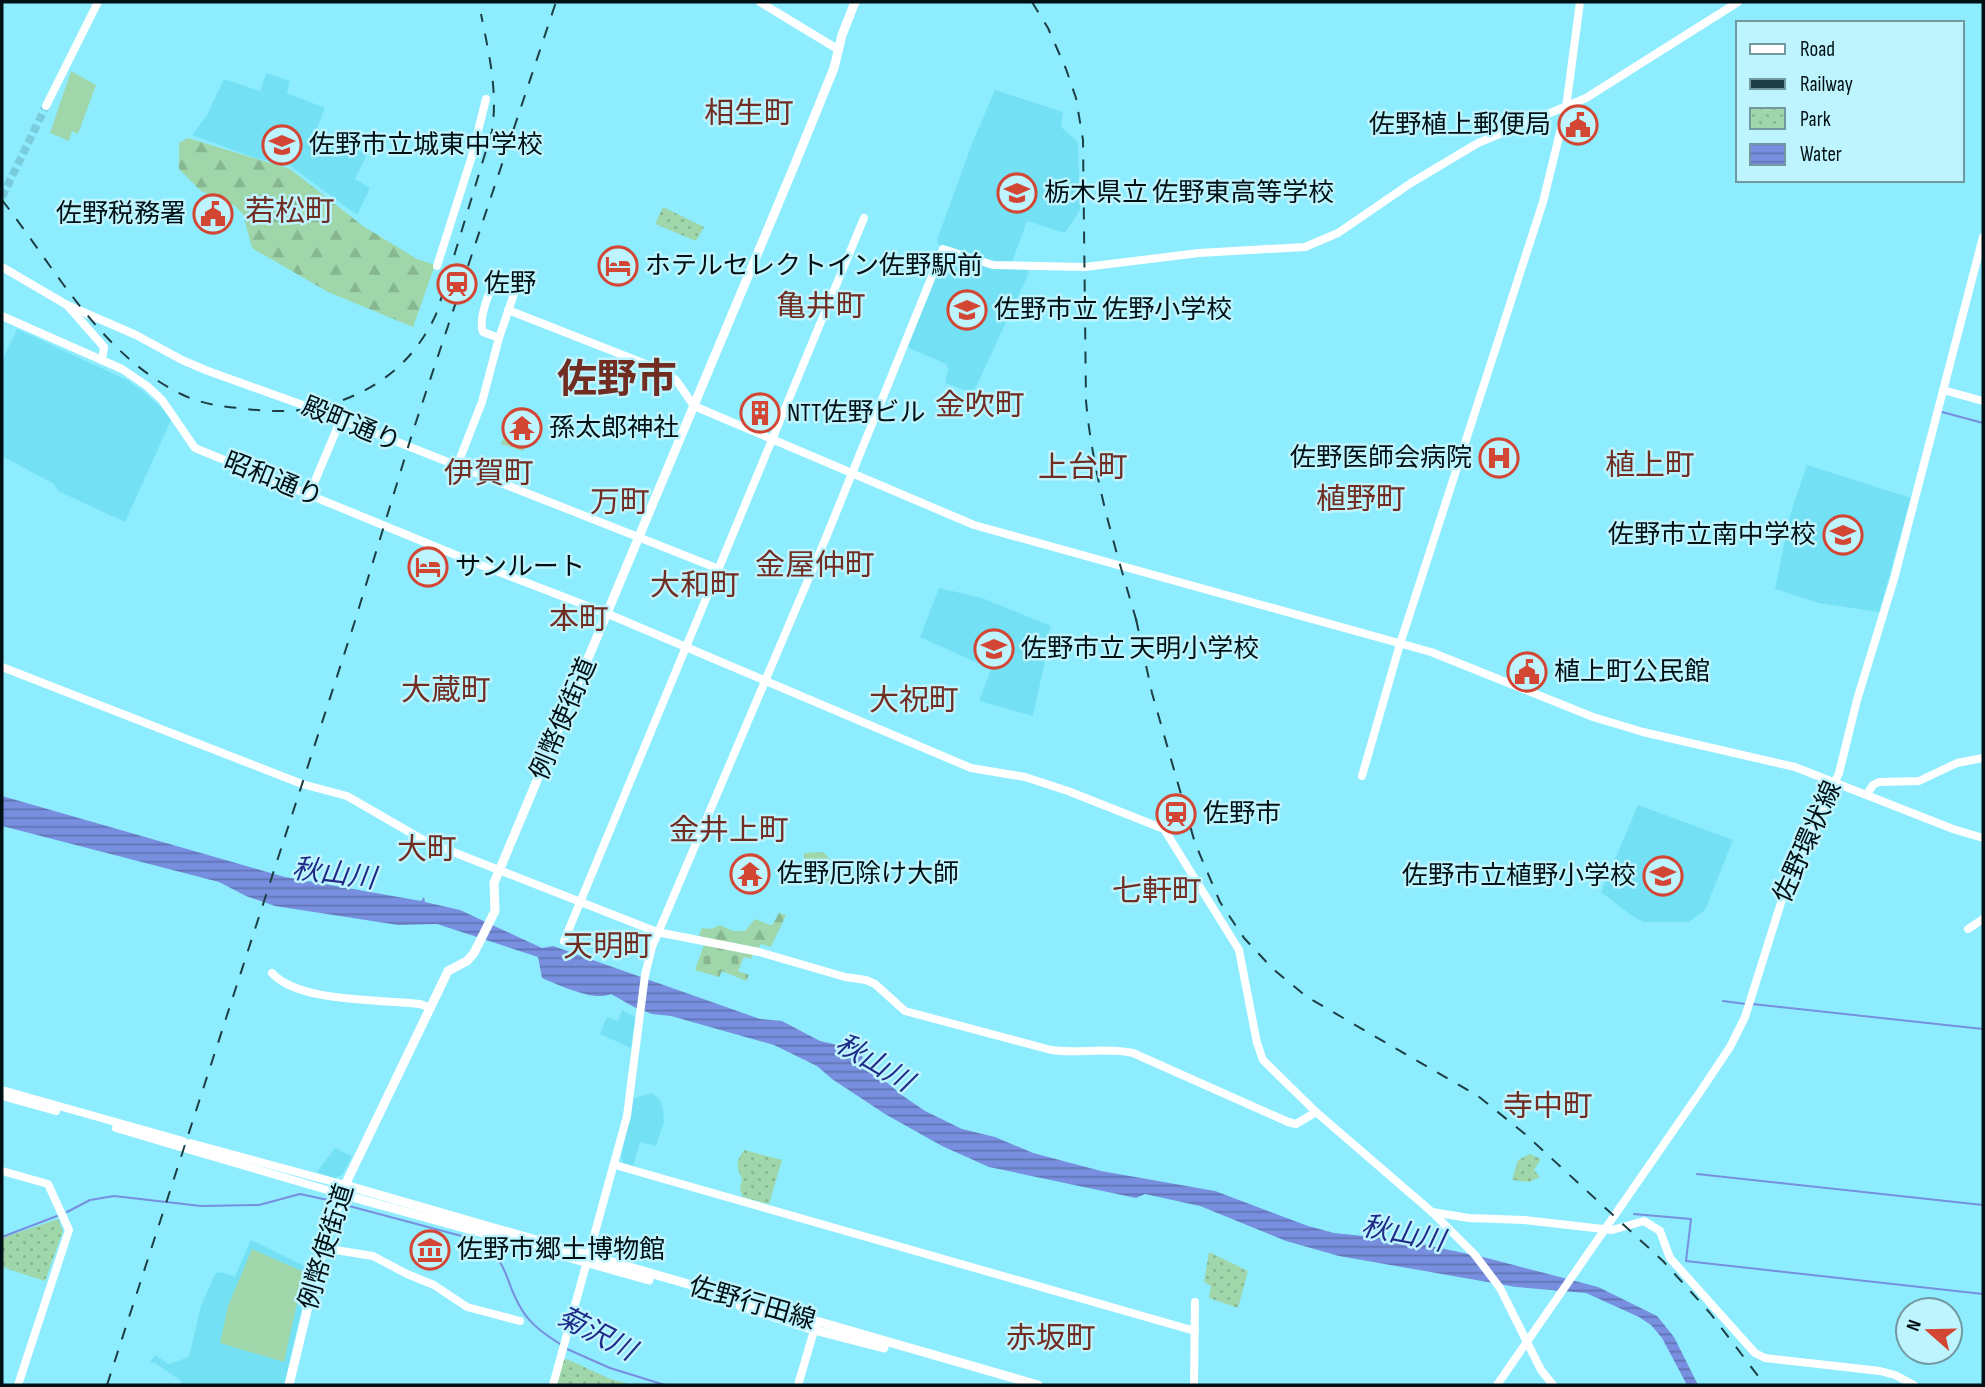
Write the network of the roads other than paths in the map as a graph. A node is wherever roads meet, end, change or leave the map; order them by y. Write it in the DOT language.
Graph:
graph roads {
  1 [pos="97,2"];
  2 [pos="760,2"];
  3 [pos="855,2"];
  4 [pos="1580,2"];
  5 [pos="1738,2"];
  6 [pos="839,50"];
  7 [pos="486,99"];
  8 [pos="46,106"];
  9 [pos="1566,108"];
  10 [pos="864,218"];
  11 [pos="1983,237"];
  12 [pos="437,266"];
  13 [pos="2,267"];
  14 [pos="67,305"];
  15 [pos="508,310"];
  16 [pos="2,316"];
  17 [pos="499,338"];
  18 [pos="102,360"];
  19 [pos="1943,390"];
  20 [pos="1983,401"];
  21 [pos="694,406"];
  22 [pos="341,419"];
  23 [pos="773,439"];
  24 [pos="457,466"];
  25 [pos="851,473"];
  26 [pos="309,495"];
  27 [pos="639,538"];
  28 [pos="719,569"];
  29 [pos="608,614"];
  30 [pos="1400,643"];
  31 [pos="686,647"];
  32 [pos="2,667"];
  33 [pos="764,680"];
  34 [pos="1983,758"];
  35 [pos="1362,776"];
  36 [pos="1836,782"];
  37 [pos="1867,794"];
  38 [pos="1983,838"];
  39 [pos="499,871"];
  40 [pos="580,903"];
  41 [pos="1983,919"];
  42 [pos="1968,929"];
  43 [pos="657,932"];
  44 [pos="564,941"];
  45 [pos="272,973"];
  46 [pos="431,1008"];
  47 [pos="2,1090"];
  48 [pos="2,1096"];
  49 [pos="1316,1112"];
  50 [pos="118,1126"];
  51 [pos="615,1165"];
  52 [pos="2,1171"];
  53 [pos="343,1190"];
  54 [pos="1432,1212"];
  55 [pos="323,1248"];
  56 [pos="588,1260"];
  57 [pos="1195,1303"];
  58 [pos="520,1321"];
  59 [pos="815,1326"];
  60 [pos="1195,1331"];
  61 [pos="1528,1341"];
  62 [pos="18,1385"];
  63 [pos="289,1385"];
  64 [pos="553,1385"];
  65 [pos="798,1385"];
  66 [pos="1017,1385"];
  67 [pos="1038,1385"];
  68 [pos="1194,1385"];
  69 [pos="1497,1385"];
  70 [pos="1553,1385"];
  71 [pos="1914,1385"];
  1 -- 8 [label="street"];
  2 -- 6 [label="street"];
  3 -- 6 [label="main road, 例幣使街道"];
  4 -- 9 [label="street"];
  5 -- 9 [label="street"];
  6 -- 21 [label="main road, 例幣使街道"];
  7 -- 12 [label="street"];
  9 -- 25 [label="street"];
  9 -- 30 [label="street"];
  10 -- 23 [label="street"];
  11 -- 19 [label="street, 佐野環状線"];
  13 -- 14 [label="street"];
  14 -- 18 [label="street"];
  14 -- 22 [label="street, 殿町通り"];
  15 -- 17 [label="street"];
  15 -- 17 [label="street"];
  15 -- 21 [label="street"];
  16 -- 18 [label="street, 昭和通り"];
  17 -- 24 [label="street"];
  18 -- 26 [label="street, 昭和通り"];
  19 -- 20 [label="street"];
  19 -- 36 [label="street, 佐野環状線"];
  21 -- 23 [label="street"];
  21 -- 27 [label="main road, 例幣使街道"];
  22 -- 24 [label="street, 殿町通り"];
  22 -- 26 [label="street"];
  23 -- 25 [label="street"];
  23 -- 28 [label="street"];
  24 -- 27 [label="street, 殿町通り"];
  25 -- 30 [label="street"];
  25 -- 33 [label="street"];
  26 -- 29 [label="street, 昭和通り"];
  27 -- 28 [label="street, 殿町通り"];
  27 -- 29 [label="main road, 例幣使街道"];
  28 -- 31 [label="street"];
  29 -- 31 [label="street, 昭和通り"];
  29 -- 39 [label="main road, 例幣使街道"];
  30 -- 35 [label="street"];
  30 -- 36 [label="street"];
  31 -- 33 [label="street, 昭和通り"];
  31 -- 40 [label="street"];
  32 -- 39 [label="street"];
  33 -- 43 [label="street"];
  33 -- 49 [label="street, 昭和通り"];
  34 -- 37 [label="street"];
  36 -- 37 [label="street"];
  36 -- 61 [label="street, 佐野環状線"];
  37 -- 38 [label="street"];
  39 -- 40 [label="street"];
  39 -- 46 [label="main road, 例幣使街道"];
  40 -- 43 [label="street"];
  40 -- 44 [label="street"];
  41 -- 42 [label="street"];
  43 -- 49 [label="street"];
  43 -- 51 [label="street"];
  45 -- 46 [label="street"];
  46 -- 53 [label="main road, 例幣使街道"];
  47 -- 50 [label="street"];
  48 -- 50 [label="street"];
  49 -- 54 [label="street, 昭和通り"];
  50 -- 53 [label="street"];
  51 -- 56 [label="street"];
  51 -- 60 [label="street"];
  52 -- 62 [label="street"];
  53 -- 55 [label="main road, 例幣使街道"];
  53 -- 56 [label="main road, 佐野行田線"];
  54 -- 61 [label="street, 昭和通り"];
  54 -- 71 [label="street"];
  55 -- 58 [label="street"];
  55 -- 63 [label="main road, 例幣使街道"];
  56 -- 59 [label="main road, 佐野行田線"];
  56 -- 64 [label="street"];
  57 -- 60 [label="street"];
  59 -- 65 [label="street"];
  59 -- 66 [label="main road, 佐野行田線"];
  59 -- 67 [label="main road, 佐野行田線"];
  60 -- 68 [label="street"];
  61 -- 69 [label="street, 佐野環状線"];
  61 -- 70 [label="street, 昭和通り"];
}
